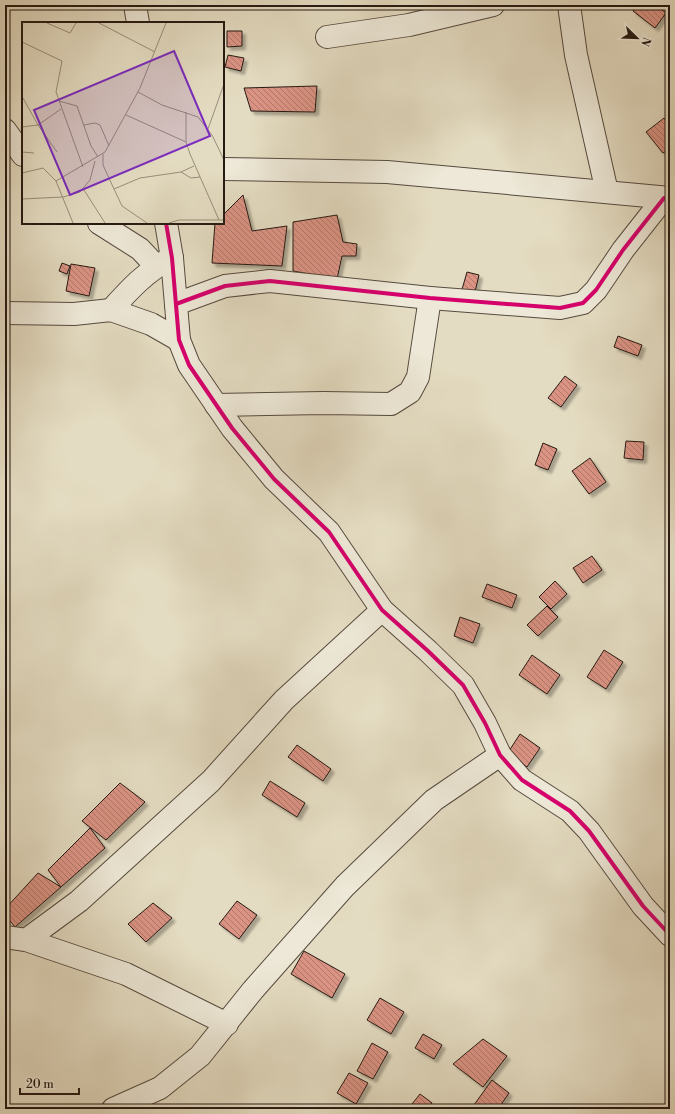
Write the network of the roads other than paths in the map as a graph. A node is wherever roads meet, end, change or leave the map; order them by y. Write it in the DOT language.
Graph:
graph roads {
  1 [pos="136,5"];
  2 [pos="493,5"];
  3 [pos="569,5"];
  4 [pos="138,22"];
  5 [pos="327,37"];
  6 [pos="5,130"];
  7 [pos="22,154"];
  8 [pos="224,169"];
  9 [pos="607,192"];
  10 [pos="667,198"];
  11 [pos="101,224"];
  12 [pos="166,224"];
  13 [pos="164,262"];
  14 [pos="430,298"];
  15 [pos="176,304"];
  16 [pos="110,310"];
  17 [pos="5,313"];
  18 [pos="179,340"];
  19 [pos="216,405"];
  20 [pos="382,610"];
  21 [pos="500,755"];
  22 [pos="670,935"];
  23 [pos="5,937"];
  24 [pos="26,940"];
  25 [pos="227,1024"];
  26 [pos="112,1109"];
  1 -- 4 [label="street"];
  2 -- 5 [label="street"];
  3 -- 9 [label="street"];
  6 -- 7 [label="street"];
  8 -- 9 [label="street"];
  9 -- 10 [label="street"];
  10 -- 14 [label="street"];
  11 -- 13 [label="street"];
  12 -- 13 [label="street"];
  13 -- 15 [label="street"];
  13 -- 16 [label="street"];
  14 -- 15 [label="street"];
  14 -- 19 [label="street"];
  15 -- 18 [label="street"];
  16 -- 17 [label="street"];
  16 -- 18 [label="street"];
  18 -- 19 [label="street"];
  19 -- 20 [label="street"];
  20 -- 21 [label="street"];
  20 -- 24 [label="street"];
  21 -- 22 [label="street"];
  21 -- 25 [label="street"];
  23 -- 24 [label="street"];
  24 -- 25 [label="street"];
  25 -- 26 [label="street"];
}
